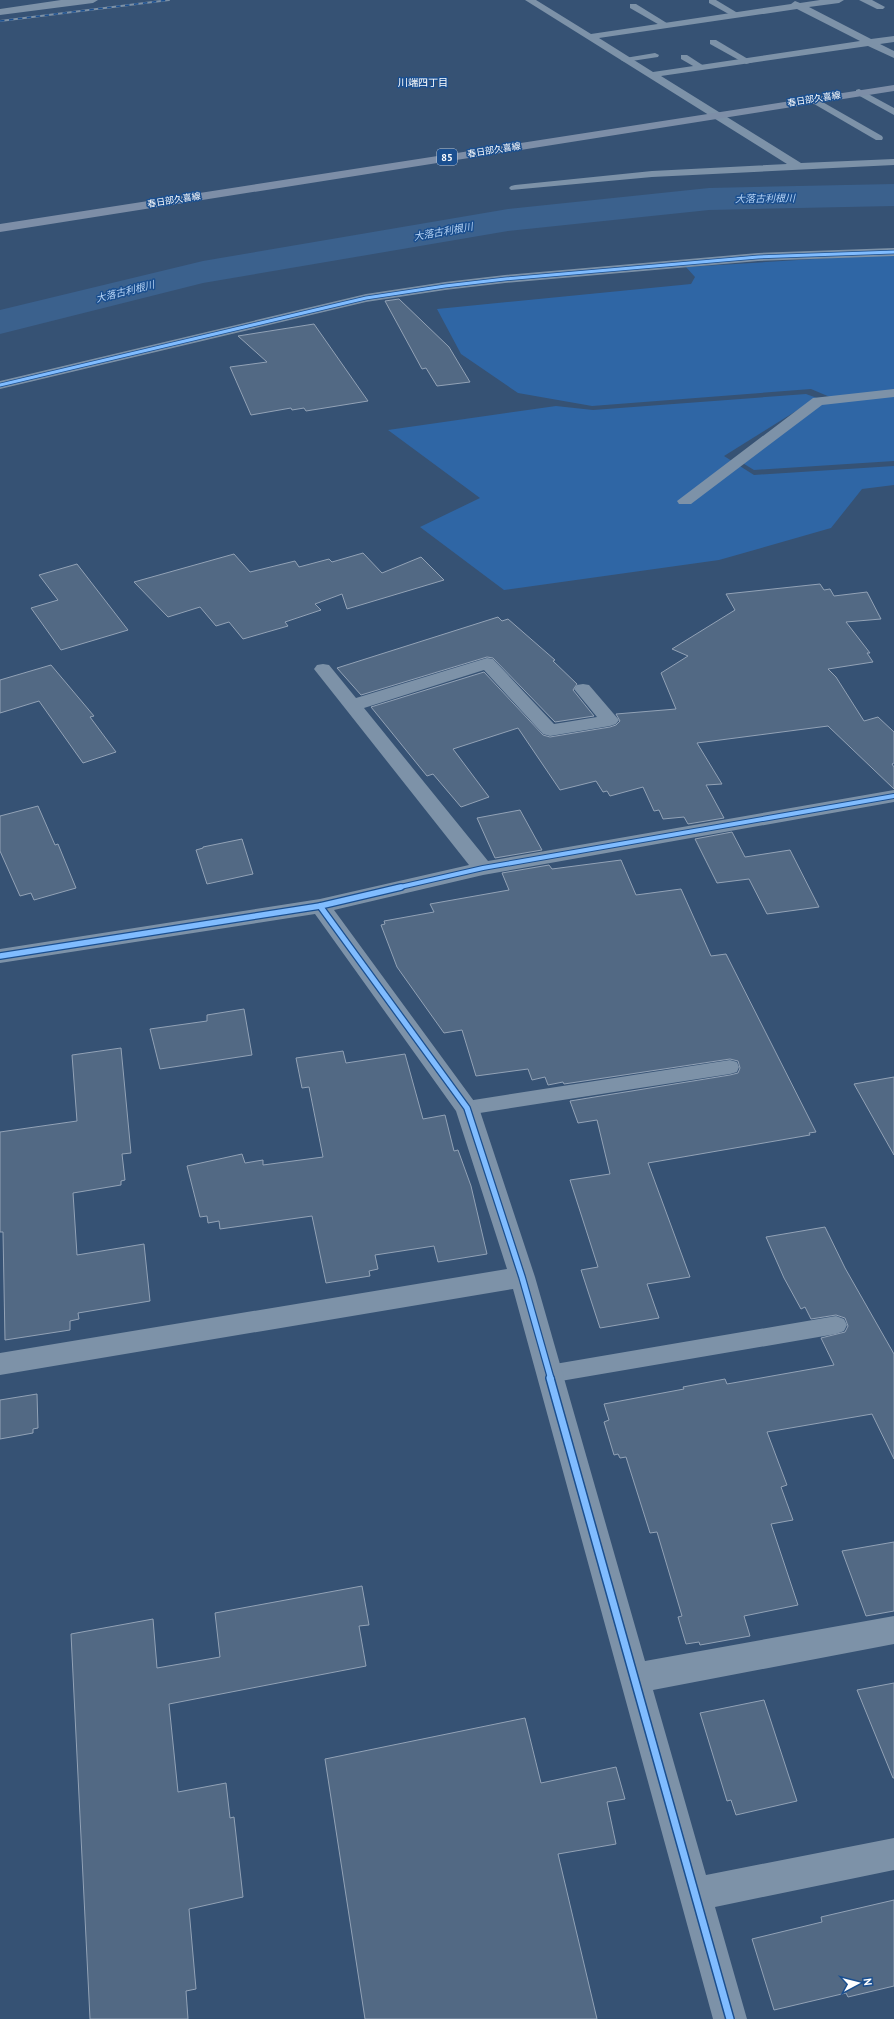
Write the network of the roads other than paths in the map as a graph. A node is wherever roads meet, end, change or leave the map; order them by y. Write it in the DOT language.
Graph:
graph roads {
  1 [pos="94,0"];
  2 [pos="530,0"];
  3 [pos="786,0"];
  4 [pos="839,0"];
  5 [pos="864,0"];
  6 [pos="712,1"];
  7 [pos="68,2"];
  8 [pos="633,6"];
  9 [pos="798,6"];
  10 [pos="880,7"];
  11 [pos="0,12"];
  12 [pos="737,15"];
  13 [pos="666,25"];
  14 [pos="588,36"];
  15 [pos="894,39"];
  16 [pos="713,42"];
  17 [pos="870,42"];
  18 [pos="655,55"];
  19 [pos="894,55"];
  20 [pos="684,57"];
  21 [pos="625,60"];
  22 [pos="749,62"];
  23 [pos="703,68"];
  24 [pos="650,75"];
  25 [pos="894,88"];
  26 [pos="858,92"];
  27 [pos="812,99"];
  28 [pos="894,112"];
  29 [pos="716,115"];
  30 [pos="879,138"];
  31 [pos="894,162"];
  32 [pos="798,166"];
  33 [pos="515,188"];
  34 [pos="0,228"];
  35 [pos="894,252"];
  36 [pos="0,386"];
  37 [pos="894,393"];
  38 [pos="685,501"];
  39 [pos="323,668"];
  40 [pos="583,689"];
  41 [pos="353,705"];
  42 [pos="894,796"];
  43 [pos="483,868"];
  44 [pos="320,906"];
  45 [pos="0,956"];
  46 [pos="730,1067"];
  47 [pos="467,1108"];
  48 [pos="522,1277"];
  49 [pos="836,1325"];
  50 [pos="0,1364"];
  51 [pos="549,1374"];
  52 [pos="894,1630"];
  53 [pos="635,1678"];
  54 [pos="894,1854"];
  55 [pos="695,1894"];
  56 [pos="730,2019"];
  1 -- 7 [label="street"];
  2 -- 14 [label="street"];
  3 -- 9 [label="street"];
  4 -- 9 [label="street"];
  5 -- 10 [label="street"];
  6 -- 12 [label="lane"];
  7 -- 11 [label="street"];
  8 -- 13 [label="lane"];
  9 -- 12 [label="street"];
  9 -- 17 [label="street"];
  12 -- 13 [label="street"];
  13 -- 14 [label="street"];
  14 -- 21 [label="street"];
  15 -- 17 [label="street"];
  16 -- 22 [label="lane"];
  17 -- 19 [label="street"];
  17 -- 22 [label="street"];
  18 -- 21 [label="lane"];
  20 -- 23 [label="lane"];
  21 -- 24 [label="street"];
  22 -- 23 [label="street"];
  23 -- 24 [label="street"];
  24 -- 29 [label="street"];
  25 -- 26 [label="main road, 春日部久喜線 / 85"];
  26 -- 27 [label="main road, 春日部久喜線 / 85"];
  26 -- 28 [label="lane"];
  27 -- 29 [label="main road, 春日部久喜線 / 85"];
  27 -- 30 [label="lane"];
  29 -- 32 [label="street"];
  29 -- 34 [label="main road, 春日部久喜線 / 85"];
  31 -- 32 [label="street"];
  32 -- 33 [label="street"];
  35 -- 36 [label="street"];
  37 -- 38 [label="street"];
  39 -- 41 [label="street"];
  40 -- 41 [label="street"];
  41 -- 43 [label="street"];
  42 -- 43 [label="street"];
  43 -- 44 [label="street"];
  44 -- 45 [label="street"];
  44 -- 47 [label="street"];
  46 -- 47 [label="lane"];
  47 -- 48 [label="street"];
  48 -- 50 [label="street"];
  48 -- 51 [label="street"];
  49 -- 51 [label="lane"];
  51 -- 53 [label="street"];
  52 -- 53 [label="street"];
  53 -- 55 [label="street"];
  54 -- 55 [label="street"];
  55 -- 56 [label="street"];
}
